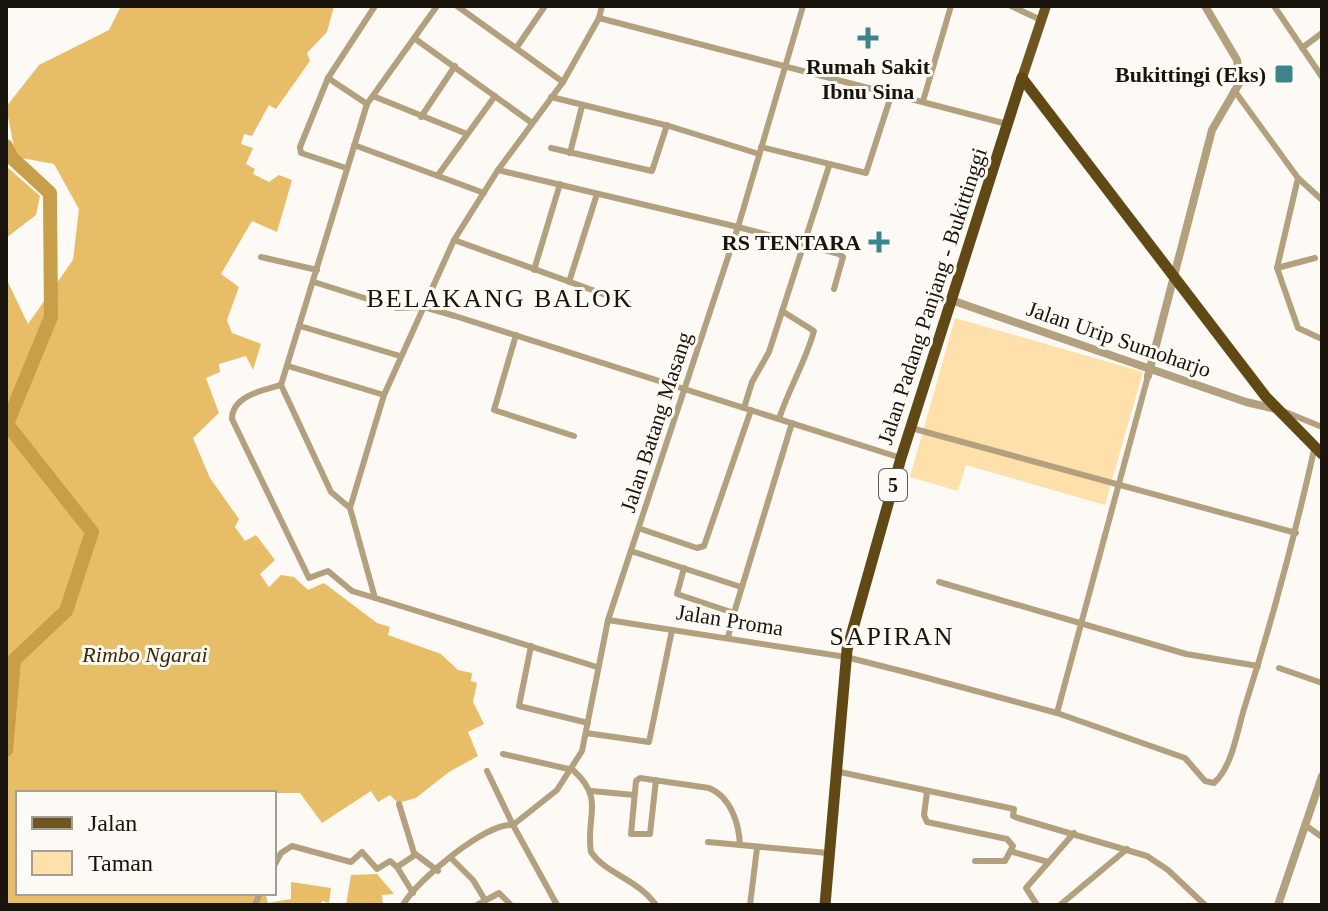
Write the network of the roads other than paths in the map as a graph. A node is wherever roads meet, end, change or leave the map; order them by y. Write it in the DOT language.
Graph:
graph roads {
  1 [pos="375,6"];
  2 [pos="437,6"];
  3 [pos="457,6"];
  4 [pos="545,6"];
  5 [pos="602,6"];
  6 [pos="803,6"];
  7 [pos="951,6"];
  8 [pos="1011,6"];
  9 [pos="1046,6"];
  10 [pos="1205,6"];
  11 [pos="1274,6"];
  12 [pos="599,18"];
  13 [pos="1041,20"];
  14 [pos="1320,36"];
  15 [pos="414,38"];
  16 [pos="517,47"];
  17 [pos="1302,48"];
  18 [pos="455,66"];
  19 [pos="785,68"];
  20 [pos="1322,77"];
  21 [pos="328,78"];
  22 [pos="1022,78"];
  23 [pos="563,82"];
  24 [pos="1234,90"];
  25 [pos="892,93"];
  26 [pos="373,96"];
  27 [pos="495,96"];
  28 [pos="551,97"];
  29 [pos="923,101"];
  30 [pos="367,104"];
  31 [pos="582,106"];
  32 [pos="421,117"];
  33 [pos="532,123"];
  34 [pos="1007,124"];
  35 [pos="667,125"];
  36 [pos="467,134"];
  37 [pos="354,145"];
  38 [pos="551,148"];
  39 [pos="760,150"];
  40 [pos="570,153"];
  41 [pos="829,166"];
  42 [pos="346,168"];
  43 [pos="498,170"];
  44 [pos="438,175"];
  45 [pos="1298,178"];
  46 [pos="560,184"];
  47 [pos="484,193"];
  48 [pos="597,194"];
  49 [pos="1322,200"];
  50 [pos="738,227"];
  51 [pos="454,240"];
  52 [pos="803,244"];
  53 [pos="261,257"];
  54 [pos="1315,258"];
  55 [pos="1277,268"];
  56 [pos="317,270"];
  57 [pos="534,270"];
  58 [pos="1175,279"];
  59 [pos="314,282"];
  60 [pos="569,282"];
  61 [pos="834,289"];
  62 [pos="951,300"];
  63 [pos="628,303"];
  64 [pos="424,307"];
  65 [pos="782,311"];
  66 [pos="300,326"];
  67 [pos="516,335"];
  68 [pos="1322,339"];
  69 [pos="400,356"];
  70 [pos="288,366"];
  71 [pos="1149,372"];
  72 [pos="281,385"];
  73 [pos="685,391"];
  74 [pos="384,395"];
  75 [pos="747,409"];
  76 [pos="1276,409"];
  77 [pos="779,419"];
  78 [pos="792,423"];
  79 [pos="1322,427"];
  80 [pos="911,428"];
  81 [pos="574,436"];
  82 [pos="1319,450"];
  83 [pos="901,458"];
  84 [pos="1119,486"];
  85 [pos="350,508"];
  86 [pos="641,529"];
  87 [pos="1296,533"];
  88 [pos="634,552"];
  89 [pos="684,568"];
  90 [pos="939,582"];
  91 [pos="741,587"];
  92 [pos="375,598"];
  93 [pos="734,613"];
  94 [pos="608,620"];
  95 [pos="1082,622"];
  96 [pos="672,630"];
  97 [pos="728,637"];
  98 [pos="531,646"];
  99 [pos="846,657"];
  100 [pos="1258,666"];
  101 [pos="597,667"];
  102 [pos="1279,668"];
  103 [pos="1322,683"];
  104 [pos="1057,713"];
  105 [pos="588,723"];
  106 [pos="586,733"];
  107 [pos="503,754"];
  108 [pos="573,770"];
  109 [pos="487,771"];
  110 [pos="835,771"];
  111 [pos="1322,776"];
  112 [pos="656,780"];
  113 [pos="592,791"];
  114 [pos="927,792"];
  115 [pos="634,795"];
  116 [pos="399,804"];
  117 [pos="513,825"];
  118 [pos="1305,825"];
  119 [pos="1074,833"];
  120 [pos="1322,837"];
  121 [pos="708,842"];
  122 [pos="740,845"];
  123 [pos="757,848"];
  124 [pos="1127,849"];
  125 [pos="1013,852"];
  126 [pos="828,853"];
  127 [pos="415,855"];
  128 [pos="452,859"];
  129 [pos="975,861"];
  130 [pos="276,862"];
  131 [pos="1048,862"];
  132 [pos="397,867"];
  133 [pos="438,871"];
  134 [pos="413,893"];
  135 [pos="485,900"];
  136 [pos="403,905"];
  137 [pos="477,905"];
  138 [pos="511,905"];
  139 [pos="557,905"];
  140 [pos="656,905"];
  141 [pos="750,905"];
  142 [pos="825,905"];
  143 [pos="1037,905"];
  144 [pos="1060,905"];
  145 [pos="1205,905"];
  146 [pos="1278,905"];
  1 -- 21 [label="street"];
  2 -- 15 [label="street"];
  3 -- 16 [label="street"];
  4 -- 16 [label="street"];
  5 -- 12 [label="street"];
  6 -- 19 [label="street, Jalan Batang Masang"];
  7 -- 29 [label="street"];
  8 -- 13 [label="street"];
  9 -- 13 [label="main road"];
  10 -- 24 [label="street"];
  11 -- 17 [label="street"];
  12 -- 19 [label="street"];
  12 -- 23 [label="street"];
  13 -- 22 [label="main road"];
  14 -- 17 [label="street"];
  15 -- 18 [label="street"];
  15 -- 26 [label="street"];
  16 -- 23 [label="street"];
  17 -- 20 [label="street"];
  18 -- 27 [label="street"];
  18 -- 32 [label="street"];
  19 -- 25 [label="street"];
  19 -- 39 [label="street, Jalan Batang Masang"];
  21 -- 30 [label="street"];
  21 -- 42 [label="street"];
  22 -- 34 [label="highway, Jalan Padang Panjang - Bukittinggi / 5"];
  22 -- 58 [label="highway"];
  23 -- 28 [label="street"];
  24 -- 45 [label="street"];
  24 -- 58 [label="street"];
  25 -- 29 [label="street"];
  25 -- 41 [label="street"];
  26 -- 30 [label="street"];
  26 -- 32 [label="street"];
  27 -- 33 [label="street"];
  27 -- 36 [label="street"];
  28 -- 31 [label="street"];
  28 -- 33 [label="street"];
  29 -- 34 [label="street"];
  30 -- 37 [label="street"];
  31 -- 35 [label="street"];
  31 -- 40 [label="street"];
  32 -- 36 [label="street"];
  33 -- 43 [label="street"];
  34 -- 62 [label="highway, Jalan Padang Panjang - Bukittinggi / 5"];
  35 -- 39 [label="street"];
  35 -- 40 [label="street"];
  36 -- 44 [label="street"];
  37 -- 42 [label="street"];
  37 -- 44 [label="street"];
  38 -- 40 [label="street"];
  39 -- 41 [label="street"];
  39 -- 50 [label="street, Jalan Batang Masang"];
  41 -- 52 [label="street"];
  42 -- 56 [label="street"];
  43 -- 46 [label="street"];
  43 -- 47 [label="street"];
  44 -- 47 [label="street"];
  45 -- 49 [label="street"];
  45 -- 55 [label="street"];
  46 -- 48 [label="street"];
  46 -- 57 [label="street"];
  47 -- 51 [label="street"];
  48 -- 50 [label="street"];
  48 -- 60 [label="street"];
  50 -- 52 [label="street"];
  50 -- 73 [label="street, Jalan Batang Masang"];
  51 -- 57 [label="street"];
  51 -- 64 [label="street"];
  52 -- 61 [label="street"];
  52 -- 65 [label="street"];
  53 -- 56 [label="street"];
  54 -- 55 [label="street"];
  55 -- 68 [label="street"];
  56 -- 59 [label="street"];
  57 -- 60 [label="street"];
  58 -- 71 [label="street"];
  58 -- 76 [label="highway"];
  59 -- 64 [label="street"];
  59 -- 66 [label="street"];
  60 -- 63 [label="street"];
  62 -- 71 [label="street, Jalan Urip Sumoharjo"];
  62 -- 80 [label="highway, Jalan Padang Panjang - Bukittinggi / 5"];
  64 -- 67 [label="street"];
  64 -- 69 [label="street"];
  65 -- 75 [label="street"];
  65 -- 77 [label="street"];
  66 -- 69 [label="street"];
  66 -- 70 [label="street"];
  67 -- 73 [label="street"];
  67 -- 81 [label="street"];
  69 -- 74 [label="street"];
  70 -- 72 [label="street"];
  70 -- 74 [label="street"];
  71 -- 76 [label="street, Jalan Urip Sumoharjo"];
  71 -- 84 [label="street"];
  72 -- 85 [label="street"];
  72 -- 92 [label="street"];
  73 -- 75 [label="street"];
  73 -- 86 [label="street, Jalan Batang Masang"];
  74 -- 85 [label="street"];
  75 -- 77 [label="street"];
  75 -- 86 [label="street"];
  76 -- 79 [label="street"];
  76 -- 82 [label="highway"];
  77 -- 78 [label="street"];
  78 -- 83 [label="street"];
  78 -- 91 [label="street"];
  80 -- 83 [label="highway, Jalan Padang Panjang - Bukittinggi / 5"];
  80 -- 84 [label="street"];
  82 -- 87 [label="street"];
  83 -- 99 [label="highway, Jalan Padang Panjang - Bukittinggi / 5"];
  84 -- 87 [label="street"];
  84 -- 95 [label="street"];
  85 -- 92 [label="street"];
  86 -- 88 [label="street, Jalan Batang Masang"];
  87 -- 100 [label="street"];
  88 -- 89 [label="street"];
  88 -- 94 [label="street, Jalan Batang Masang"];
  89 -- 91 [label="street"];
  89 -- 93 [label="street"];
  90 -- 95 [label="street"];
  91 -- 93 [label="street"];
  92 -- 98 [label="street"];
  93 -- 97 [label="street"];
  94 -- 96 [label="street, Jalan Proma"];
  94 -- 101 [label="street, Jalan Batang Masang"];
  95 -- 100 [label="street"];
  95 -- 104 [label="street"];
  96 -- 97 [label="street, Jalan Proma"];
  96 -- 106 [label="street"];
  97 -- 99 [label="street, Jalan Proma"];
  98 -- 101 [label="street"];
  98 -- 105 [label="street"];
  99 -- 104 [label="street, Jalan Proma"];
  99 -- 110 [label="highway, Jalan Padang Panjang - Bukittinggi / 5"];
  100 -- 104 [label="street, Jalan Proma"];
  101 -- 105 [label="street, Jalan Batang Masang"];
  102 -- 103 [label="street"];
  105 -- 106 [label="street, Jalan Batang Masang"];
  106 -- 108 [label="street, Jalan Batang Masang"];
  107 -- 108 [label="street"];
  108 -- 113 [label="street"];
  108 -- 117 [label="street, Jalan Batang Masang"];
  109 -- 117 [label="street"];
  110 -- 114 [label="street"];
  110 -- 126 [label="highway, Jalan Padang Panjang - Bukittinggi / 5"];
  111 -- 118 [label="street"];
  112 -- 115 [label="street"];
  112 -- 115 [label="street"];
  112 -- 122 [label="street"];
  113 -- 115 [label="street"];
  113 -- 140 [label="street"];
  114 -- 119 [label="street"];
  114 -- 125 [label="street"];
  116 -- 127 [label="street"];
  117 -- 128 [label="street, Jalan Batang Masang"];
  117 -- 139 [label="street"];
  118 -- 120 [label="street"];
  118 -- 146 [label="street"];
  119 -- 124 [label="street"];
  119 -- 131 [label="street"];
  121 -- 122 [label="street"];
  122 -- 123 [label="street"];
  123 -- 126 [label="street"];
  123 -- 141 [label="street"];
  124 -- 144 [label="street"];
  124 -- 145 [label="street"];
  125 -- 129 [label="street"];
  125 -- 131 [label="street"];
  126 -- 142 [label="highway, Jalan Padang Panjang - Bukittinggi / 5"];
  127 -- 132 [label="street"];
  127 -- 133 [label="street"];
  128 -- 133 [label="street, Jalan Batang Masang"];
  128 -- 135 [label="street"];
  130 -- 132 [label="street"];
  131 -- 143 [label="street"];
  132 -- 134 [label="street"];
  133 -- 134 [label="street, Jalan Batang Masang"];
  134 -- 136 [label="street, Jalan Batang Masang"];
  135 -- 137 [label="street"];
  135 -- 138 [label="street"];
}
